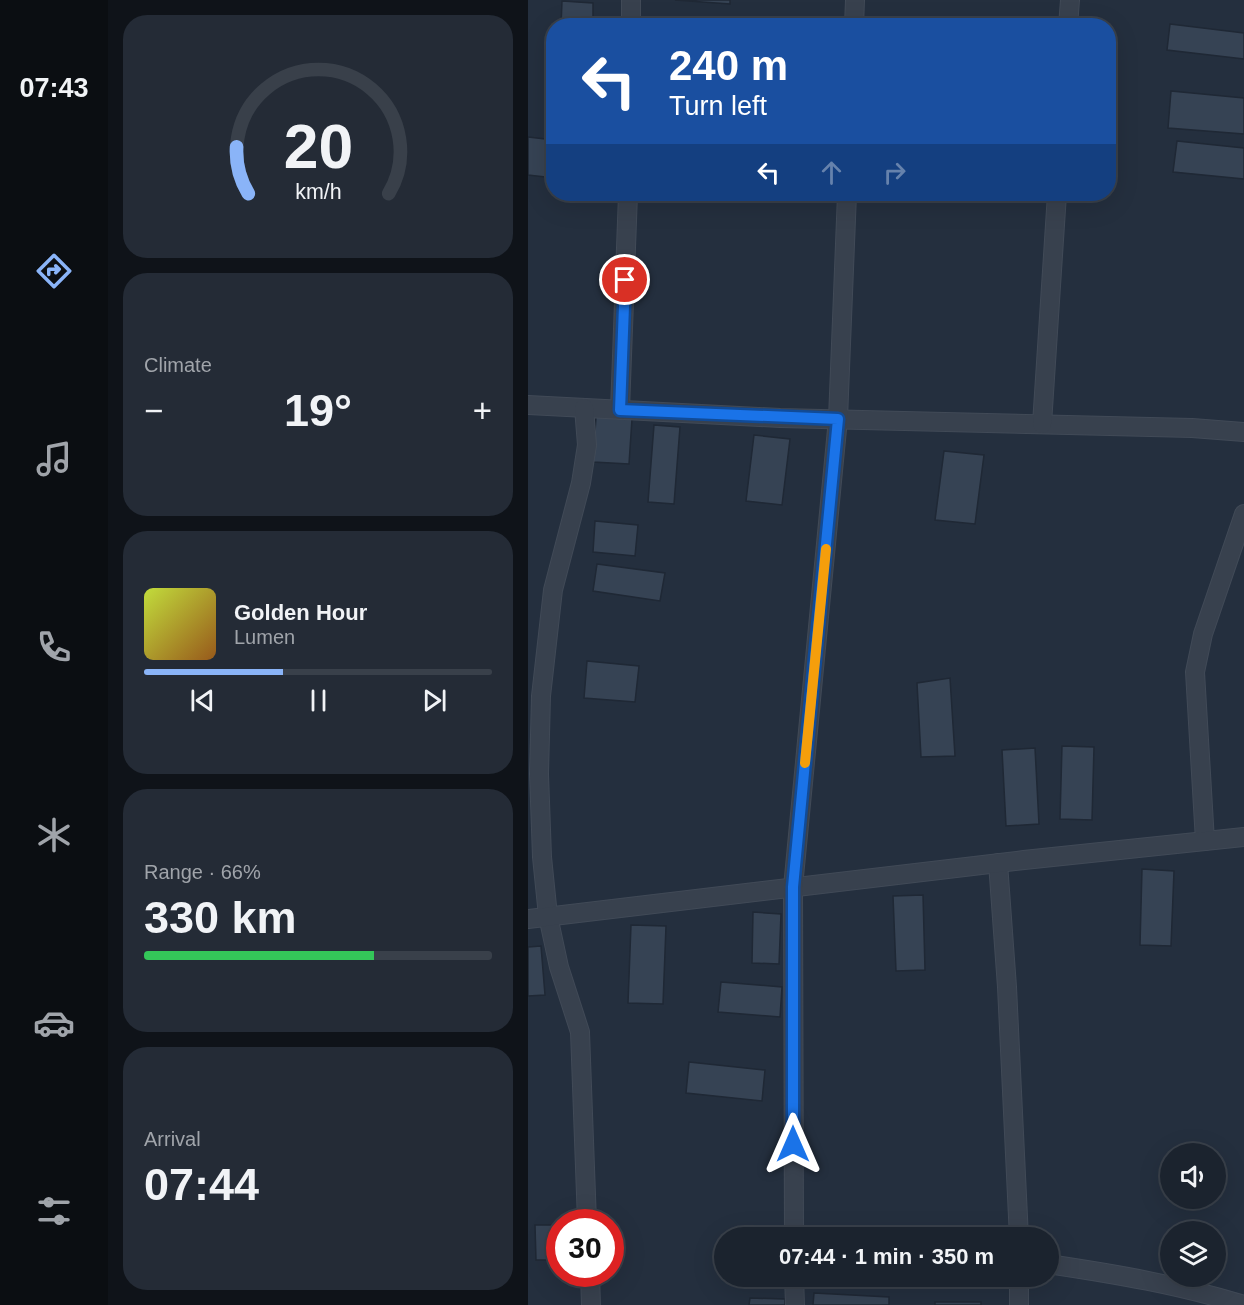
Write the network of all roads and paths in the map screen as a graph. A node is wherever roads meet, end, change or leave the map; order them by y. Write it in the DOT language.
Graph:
graph roads {
  1 [pos="631,0"];
  2 [pos="855,0"];
  3 [pos="1070,0"];
  4 [pos="631,18"];
  5 [pos="854,18"];
  6 [pos="1069,18"];
  7 [pos="628,201"];
  8 [pos="847,201"];
  9 [pos="1057,201"];
  10 [pos="528,405"];
  11 [pos="584,408"];
  12 [pos="620,410"];
  13 [pos="838,419"];
  14 [pos="1042,424"];
  15 [pos="1244,432"];
  16 [pos="1244,513"];
  17 [pos="1244,837"];
  18 [pos="1205,841"];
  19 [pos="998,863"];
  20 [pos="793,887"];
  21 [pos="548,916"];
  22 [pos="528,919"];
  23 [pos="587,1209"];
  24 [pos="794,1227"];
  25 [pos="1018,1227"];
  26 [pos="1059,1266"];
  27 [pos="590,1287"];
  28 [pos="794,1287"];
  29 [pos="1019,1287"];
  30 [pos="591,1305"];
  31 [pos="795,1305"];
  32 [pos="1019,1305"];
  33 [pos="1244,1305"];
  1 -- 4 [label="street"];
  2 -- 5 [label="street"];
  3 -- 6 [label="street"];
  7 -- 12 [label="street"];
  8 -- 13 [label="street"];
  9 -- 14 [label="street"];
  10 -- 11 [label="street"];
  11 -- 12 [label="street"];
  11 -- 21 [label="street"];
  12 -- 13 [label="street"];
  13 -- 14 [label="street"];
  13 -- 20 [label="street"];
  14 -- 15 [label="street"];
  16 -- 18 [label="street"];
  17 -- 18 [label="street"];
  18 -- 19 [label="street"];
  19 -- 20 [label="street"];
  19 -- 25 [label="street"];
  20 -- 21 [label="street"];
  20 -- 24 [label="street"];
  21 -- 22 [label="street"];
  21 -- 23 [label="street"];
  26 -- 33 [label="street"];
  27 -- 30 [label="street"];
  28 -- 31 [label="street"];
  29 -- 32 [label="street"];
}
